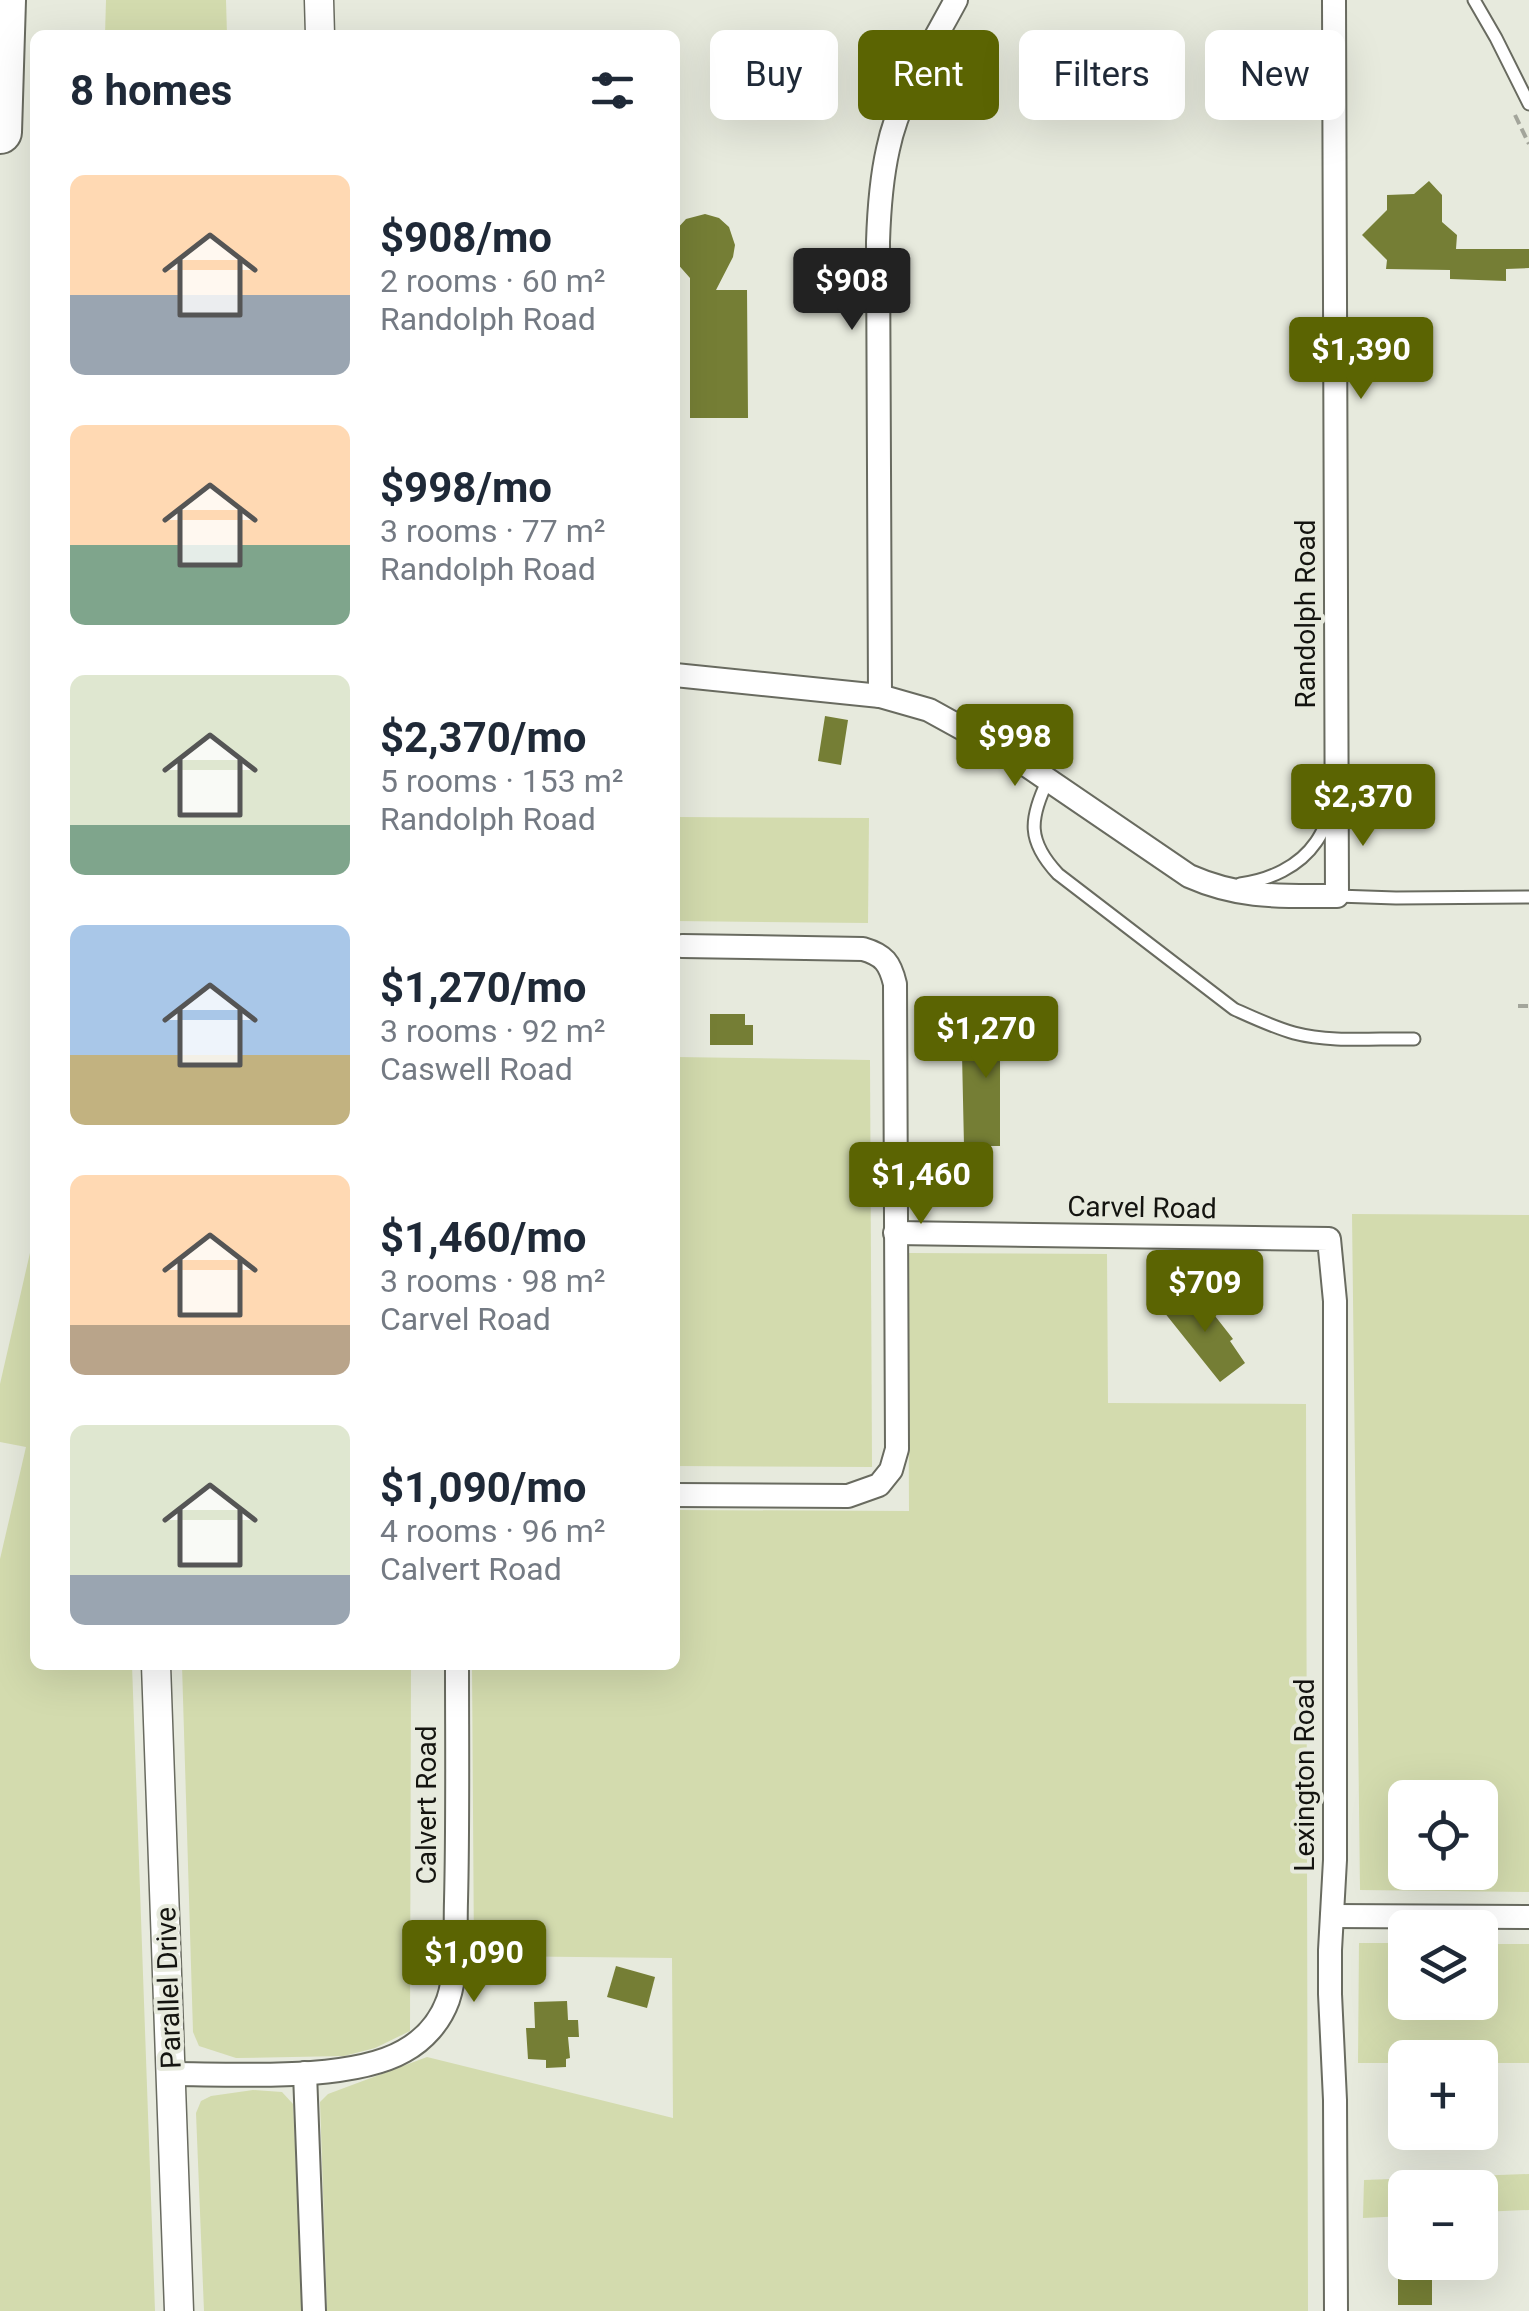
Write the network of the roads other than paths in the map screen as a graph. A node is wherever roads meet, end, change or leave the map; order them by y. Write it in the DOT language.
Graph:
graph roads {
  1 [pos="4,0"];
  2 [pos="319,0"];
  3 [pos="956,0"];
  4 [pos="1334,0"];
  5 [pos="1474,0"];
  6 [pos="320,30"];
  7 [pos="1529,104"];
  8 [pos="0,132"];
  9 [pos="680,676"];
  10 [pos="880,696"];
  11 [pos="1048,780"];
  12 [pos="1336,804"];
  13 [pos="1216,888"];
  14 [pos="1337,896"];
  15 [pos="1529,898"];
  16 [pos="682,946"];
  17 [pos="1414,1039"];
  18 [pos="895,1233"];
  19 [pos="1329,1239"];
  20 [pos="680,1495"];
  21 [pos="156,1670"];
  22 [pos="457,1670"];
  23 [pos="1332,1916"];
  24 [pos="1529,1918"];
  25 [pos="305,2073"];
  26 [pos="171,2074"];
  27 [pos="179,2311"];
  28 [pos="314,2311"];
  29 [pos="1336,2311"];
  1 -- 8 [label="highway"];
  2 -- 6 [label="street"];
  3 -- 10 [label="street"];
  4 -- 12 [label="street, Randolph Road"];
  5 -- 7 [label="lane"];
  9 -- 10 [label="street"];
  10 -- 11 [label="street"];
  11 -- 13 [label="street"];
  11 -- 17 [label="lane"];
  12 -- 13 [label="lane"];
  12 -- 14 [label="street, Randolph Road"];
  13 -- 14 [label="street"];
  14 -- 15 [label="lane"];
  16 -- 18 [label="street"];
  18 -- 19 [label="street, Carvel Road"];
  18 -- 20 [label="street"];
  19 -- 23 [label="street, Lexington Road"];
  21 -- 26 [label="street, Parallel Drive"];
  22 -- 25 [label="street, Calvert Road"];
  23 -- 24 [label="street"];
  23 -- 29 [label="street, Lexington Road"];
  25 -- 26 [label="street, Calvert Road"];
  25 -- 28 [label="street"];
  26 -- 27 [label="street, Parallel Drive"];
}
